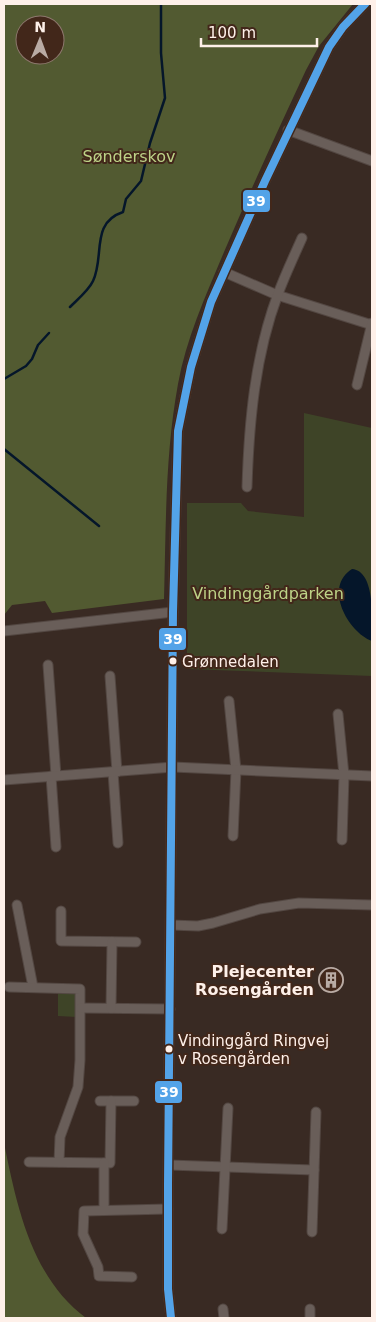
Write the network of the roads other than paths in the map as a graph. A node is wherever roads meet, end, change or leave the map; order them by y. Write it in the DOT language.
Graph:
graph roads {
  1 [pos="365,4"];
  2 [pos="288,130"];
  3 [pos="372,161"];
  4 [pos="302,238"];
  5 [pos="224,272"];
  6 [pos="277,295"];
  7 [pos="372,324"];
  8 [pos="356,385"];
  9 [pos="247,487"];
  10 [pos="173,612"];
  11 [pos="4,631"];
  12 [pos="48,665"];
  13 [pos="110,676"];
  14 [pos="229,701"];
  15 [pos="338,714"];
  16 [pos="173,767"];
  17 [pos="236,770"];
  18 [pos="115,772"];
  19 [pos="344,775"];
  20 [pos="54,776"];
  21 [pos="372,776"];
  22 [pos="4,780"];
  23 [pos="233,836"];
  24 [pos="342,840"];
  25 [pos="118,843"];
  26 [pos="56,847"];
  27 [pos="18,905"];
  28 [pos="372,905"];
  29 [pos="61,912"];
  30 [pos="171,925"];
  31 [pos="112,942"];
  32 [pos="136,942"];
  33 [pos="9,987"];
  34 [pos="33,987"];
  35 [pos="81,1008"];
  36 [pos="111,1008"];
  37 [pos="170,1009"];
  38 [pos="100,1101"];
  39 [pos="111,1101"];
  40 [pos="134,1101"];
  41 [pos="228,1108"];
  42 [pos="316,1112"];
  43 [pos="29,1162"];
  44 [pos="59,1162"];
  45 [pos="104,1163"];
  46 [pos="169,1165"];
  47 [pos="225,1167"];
  48 [pos="314,1170"];
  49 [pos="168,1209"];
  50 [pos="104,1210"];
  51 [pos="222,1229"];
  52 [pos="312,1232"];
  53 [pos="132,1277"];
  54 [pos="171,1318"];
  1 -- 2 [label="street"];
  2 -- 3 [label="street"];
  2 -- 5 [label="street"];
  4 -- 6 [label="street"];
  5 -- 6 [label="street"];
  5 -- 10 [label="street"];
  6 -- 7 [label="street"];
  6 -- 9 [label="street"];
  7 -- 8 [label="street"];
  10 -- 11 [label="street"];
  10 -- 16 [label="street"];
  12 -- 20 [label="street"];
  13 -- 18 [label="street"];
  14 -- 17 [label="street"];
  15 -- 19 [label="street"];
  16 -- 17 [label="street"];
  16 -- 18 [label="street"];
  16 -- 30 [label="street"];
  17 -- 19 [label="street"];
  17 -- 23 [label="street"];
  18 -- 20 [label="street"];
  18 -- 25 [label="street"];
  19 -- 21 [label="street"];
  19 -- 24 [label="street"];
  20 -- 22 [label="street"];
  20 -- 26 [label="street"];
  27 -- 34 [label="street"];
  28 -- 30 [label="street"];
  29 -- 31 [label="street"];
  30 -- 37 [label="street"];
  31 -- 32 [label="street"];
  31 -- 36 [label="street"];
  33 -- 34 [label="street"];
  34 -- 35 [label="street"];
  35 -- 36 [label="street"];
  35 -- 44 [label="street"];
  36 -- 37 [label="street"];
  37 -- 46 [label="street"];
  38 -- 39 [label="street"];
  39 -- 40 [label="street"];
  39 -- 45 [label="street"];
  41 -- 47 [label="street"];
  42 -- 48 [label="street"];
  43 -- 44 [label="street"];
  44 -- 45 [label="street"];
  45 -- 50 [label="street"];
  46 -- 47 [label="street"];
  46 -- 49 [label="street"];
  47 -- 48 [label="street"];
  47 -- 51 [label="street"];
  48 -- 52 [label="street"];
  49 -- 50 [label="street"];
  49 -- 54 [label="street"];
  50 -- 53 [label="street"];
}
